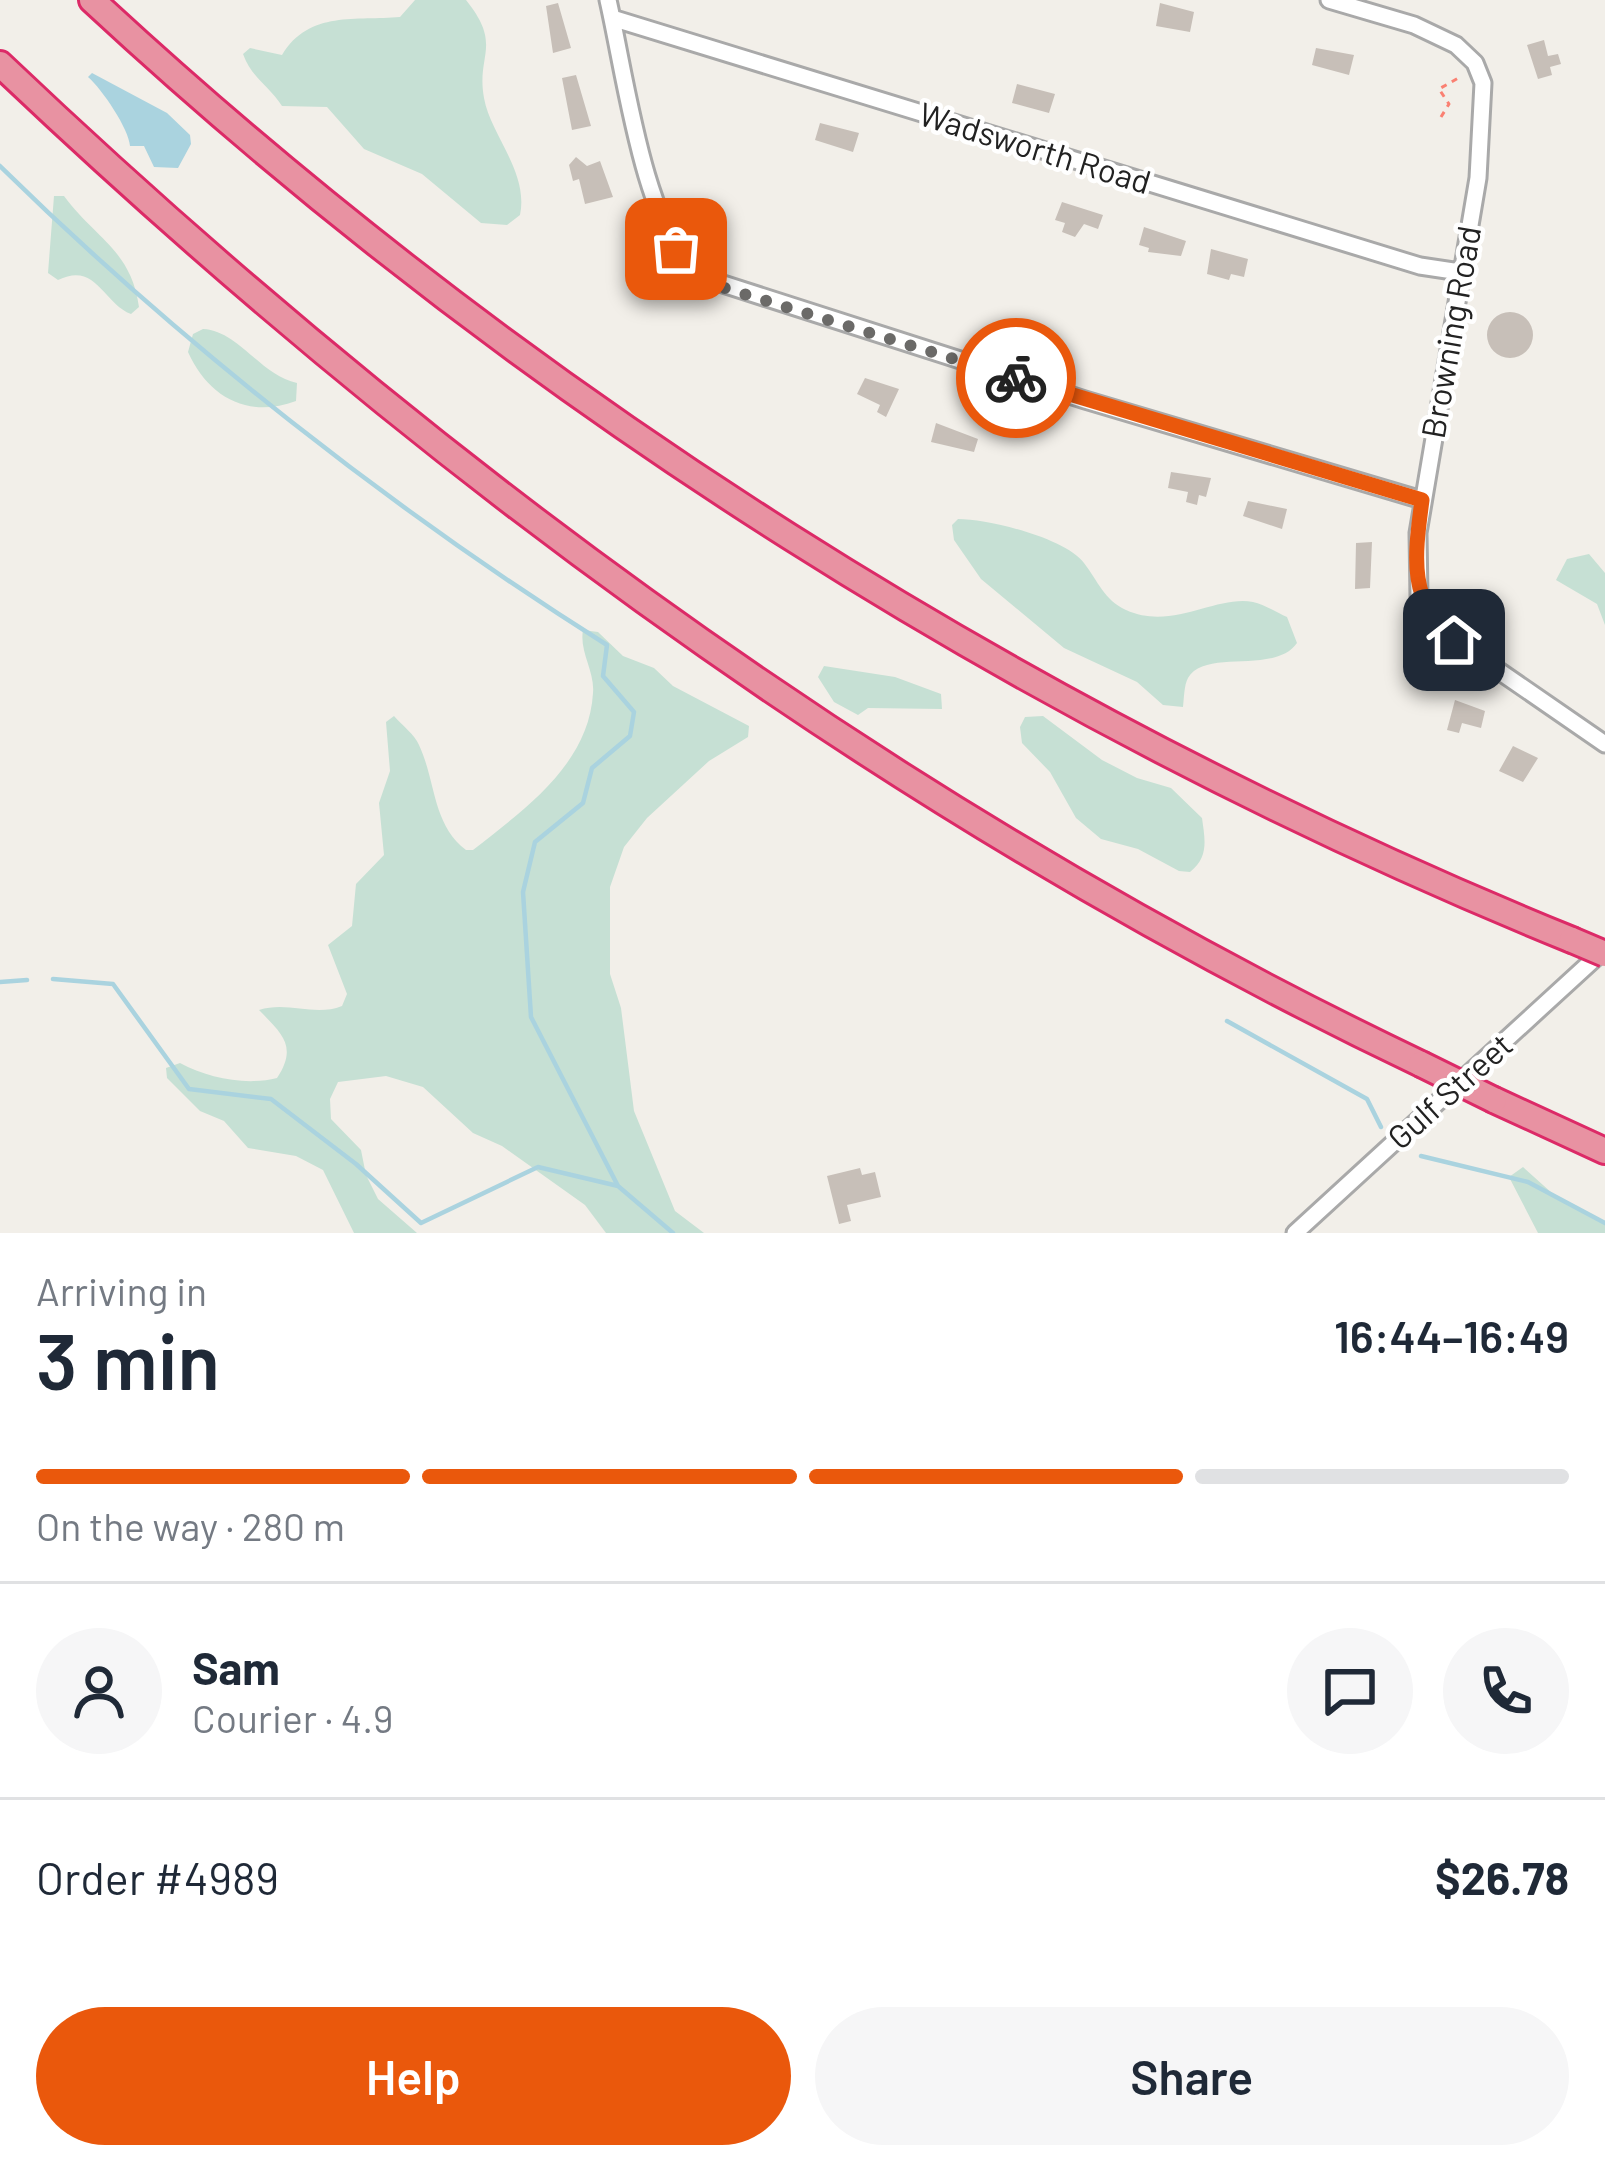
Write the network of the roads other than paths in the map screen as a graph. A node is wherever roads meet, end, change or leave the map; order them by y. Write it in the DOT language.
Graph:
graph roads {
  1 [pos="92,0"];
  2 [pos="608,0"];
  3 [pos="1329,0"];
  4 [pos="612,18"];
  5 [pos="0,64"];
  6 [pos="1460,272"];
  7 [pos="1422,500"];
  8 [pos="1605,744"];
  9 [pos="1605,952"];
  10 [pos="1605,1150"];
  11 [pos="1295,1233"];
  1 -- 9 [label="highway, bridge"];
  2 -- 4 [label="street"];
  3 -- 6 [label="street, Browning Road"];
  4 -- 6 [label="street, Wadsworth Road"];
  4 -- 7 [label="street"];
  5 -- 10 [label="highway, bridge"];
  6 -- 7 [label="street, Browning Road"];
  7 -- 8 [label="street, Browning Road"];
  9 -- 11 [label="street, Gulf Street"];
}
